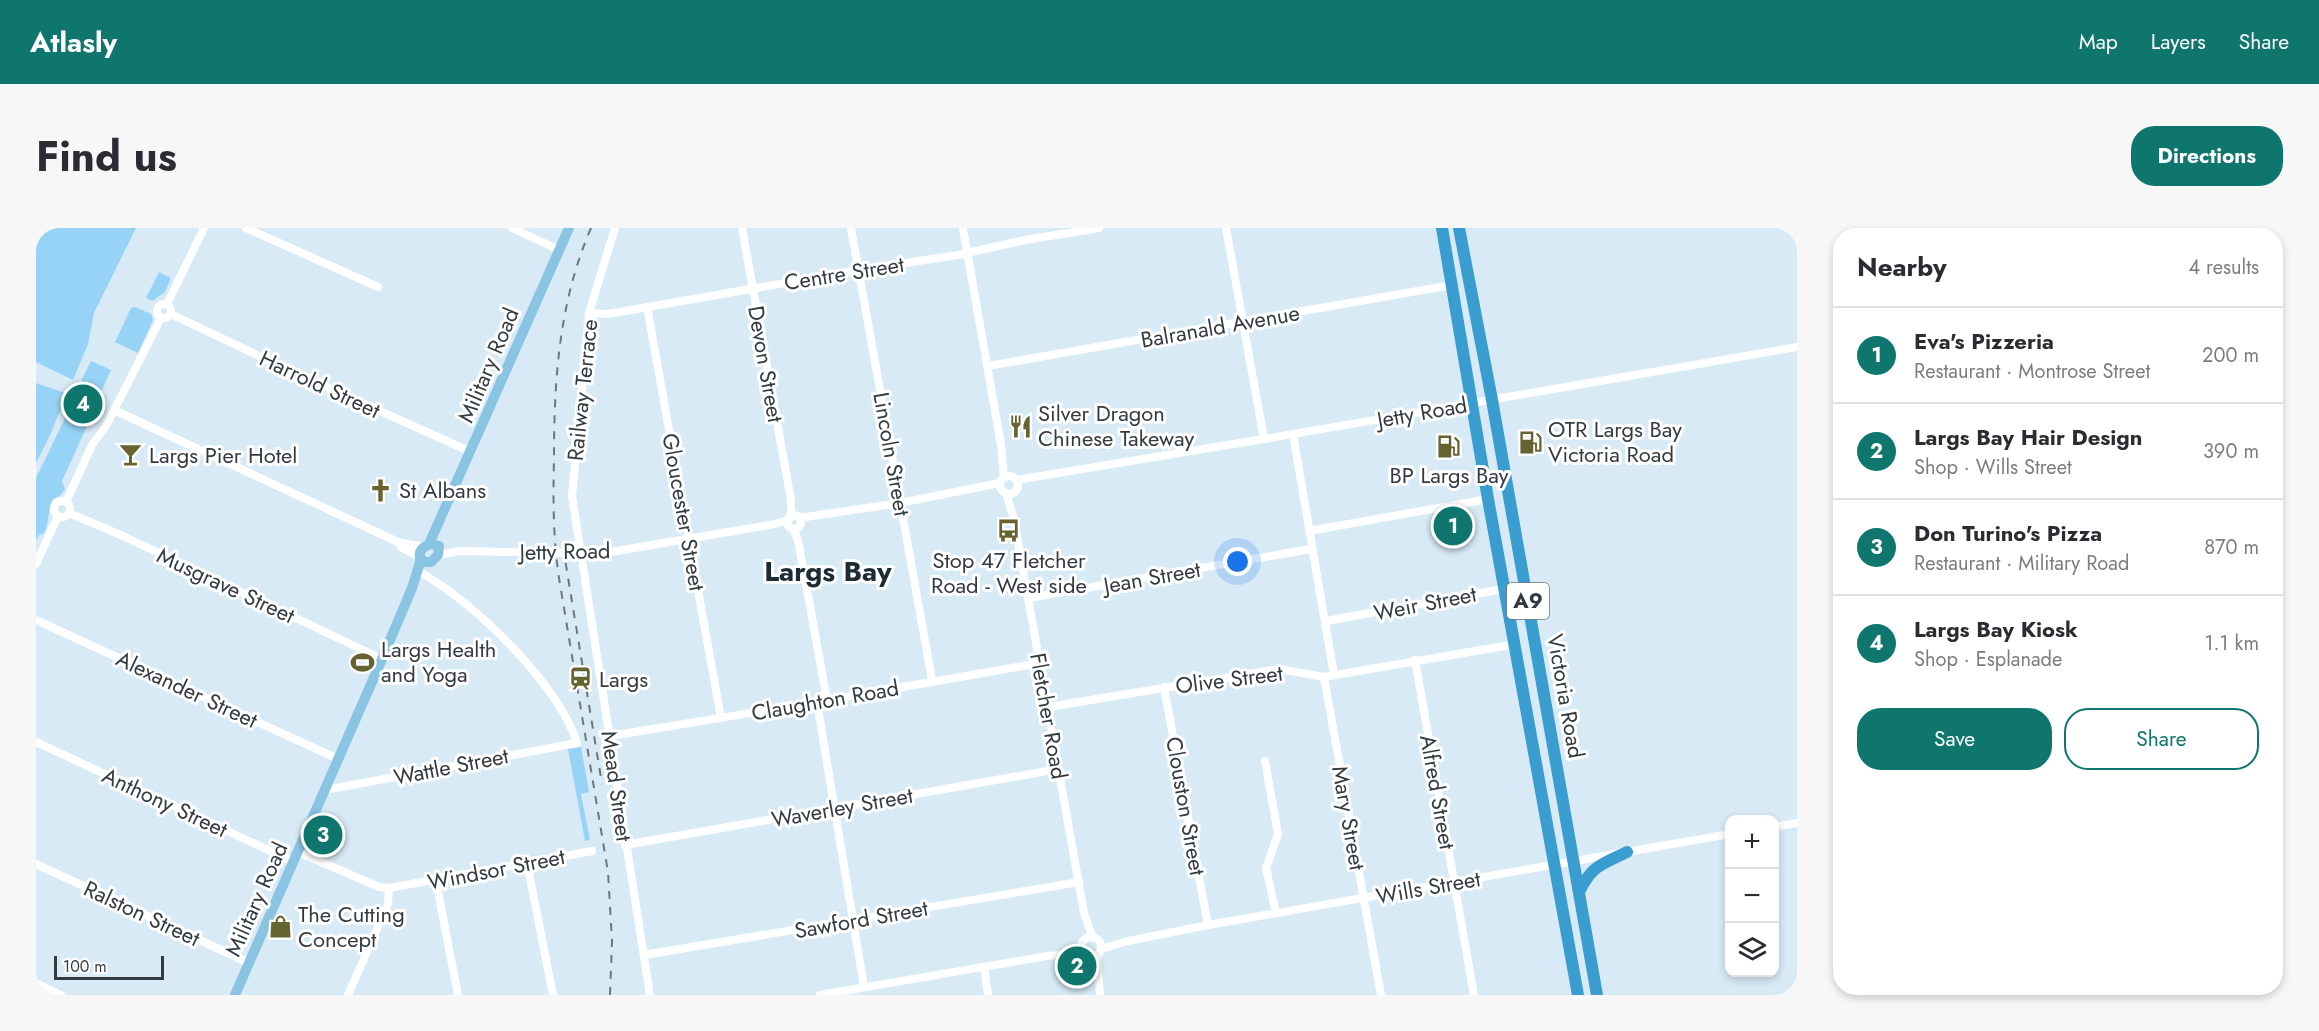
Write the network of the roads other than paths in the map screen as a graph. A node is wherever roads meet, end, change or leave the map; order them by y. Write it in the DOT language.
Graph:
graph roads {
  1 [pos="204,228"];
  2 [pos="246,228"];
  3 [pos="512,228"];
  4 [pos="569,228"];
  5 [pos="615,228"];
  6 [pos="742,228"];
  7 [pos="851,228"];
  8 [pos="963,228"];
  9 [pos="1099,228"];
  10 [pos="1226,228"];
  11 [pos="1442,228"];
  12 [pos="1459,228"];
  13 [pos="559,250"];
  14 [pos="967,252"];
  15 [pos="859,270"];
  16 [pos="1452,285"];
  17 [pos="378,287"];
  18 [pos="753,289"];
  19 [pos="167,304"];
  20 [pos="647,307"];
  21 [pos="589,313"];
  22 [pos="171,314"];
  23 [pos="161,318"];
  24 [pos="1242,322"];
  25 [pos="1797,347"];
  26 [pos="988,366"];
  27 [pos="1492,400"];
  28 [pos="1473,403"];
  29 [pos="114,411"];
  30 [pos="1293,434"];
  31 [pos="1264,439"];
  32 [pos="471,452"];
  33 [pos="1009,485"];
  34 [pos="1488,499"];
  35 [pos="66,502"];
  36 [pos="900,503"];
  37 [pos="69,513"];
  38 [pos="58,516"];
  39 [pos="795,522"];
  40 [pos="1309,531"];
  41 [pos="689,538"];
  42 [pos="1311,549"];
  43 [pos="430,552"];
  44 [pos="580,554"];
  45 [pos="36,564"];
  46 [pos="423,574"];
  47 [pos="1525,585"];
  48 [pos="412,588"];
  49 [pos="1504,588"];
  50 [pos="1029,598"];
  51 [pos="36,620"];
  52 [pos="1326,621"];
  53 [pos="1516,644"];
  54 [pos="382,659"];
  55 [pos="1415,660"];
  56 [pos="1040,663"];
  57 [pos="1334,675"];
  58 [pos="1324,676"];
  59 [pos="932,680"];
  60 [pos="1164,687"];
  61 [pos="827,700"];
  62 [pos="817,702"];
  63 [pos="1048,707"];
  64 [pos="721,718"];
  65 [pos="610,736"];
  66 [pos="36,742"];
  67 [pos="338,759"];
  68 [pos="1265,760"];
  69 [pos="1059,769"];
  70 [pos="325,790"];
  71 [pos="835,809"];
  72 [pos="1797,823"];
  73 [pos="1779,826"];
  74 [pos="1725,835"];
  75 [pos="625,845"];
  76 [pos="592,851"];
  77 [pos="1627,852"];
  78 [pos="296,857"];
  79 [pos="1573,861"];
  80 [pos="526,863"];
  81 [pos="36,864"];
  82 [pos="1554,865"];
  83 [pos="436,881"];
  84 [pos="1079,882"];
  85 [pos="1454,884"];
  86 [pos="389,888"];
  87 [pos="1579,892"];
  88 [pos="1363,898"];
  89 [pos="1276,913"];
  90 [pos="853,921"];
  91 [pos="1208,925"];
  92 [pos="1091,947"];
  93 [pos="644,956"];
  94 [pos="249,963"];
  95 [pos="984,967"];
  96 [pos="36,983"];
  97 [pos="876,985"];
  98 [pos="864,987"];
  99 [pos="61,995"];
  100 [pos="235,995"];
  101 [pos="348,995"];
  102 [pos="458,995"];
  103 [pos="553,995"];
  104 [pos="652,995"];
  105 [pos="819,995"];
  106 [pos="877,995"];
  107 [pos="988,995"];
  108 [pos="1100,995"];
  109 [pos="1381,995"];
  110 [pos="1474,995"];
  111 [pos="1578,995"];
  112 [pos="1597,995"];
  1 -- 19 [label="street"];
  2 -- 17 [label="street"];
  3 -- 13 [label="street"];
  4 -- 13 [label="main road, Military Road"];
  5 -- 21 [label="street, Railway Terrace"];
  6 -- 18 [label="street, Devon Street"];
  7 -- 15 [label="street, Lincoln Street"];
  8 -- 14 [label="street, Fletcher Road"];
  9 -- 14 [label="street, Centre Street"];
  10 -- 24 [label="street"];
  11 -- 16 [label="highway, Victoria Road / A9"];
  12 -- 27 [label="highway, Victoria Road / A9"];
  13 -- 32 [label="main road, Military Road"];
  14 -- 15 [label="street, Centre Street"];
  14 -- 26 [label="street, Fletcher Road"];
  15 -- 18 [label="street, Centre Street"];
  15 -- 36 [label="street, Lincoln Street"];
  16 -- 24 [label="street, Balranald Avenue"];
  16 -- 28 [label="highway, Victoria Road / A9"];
  18 -- 20 [label="street, Centre Street"];
  18 -- 39 [label="street, Devon Street"];
  19 -- 22 [label="street"];
  19 -- 23 [label="street"];
  20 -- 21 [label="street, Centre Street"];
  20 -- 41 [label="street, Gloucester Street"];
  21 -- 44 [label="street, Railway Terrace"];
  22 -- 23 [label="street"];
  22 -- 32 [label="street, Harrold Street"];
  23 -- 29 [label="street"];
  24 -- 26 [label="street, Balranald Avenue"];
  24 -- 31 [label="street"];
  25 -- 27 [label="street, Jetty Road"];
  26 -- 33 [label="street, Fletcher Road"];
  27 -- 28 [label="street, Jetty Road"];
  27 -- 47 [label="highway, Victoria Road / A9"];
  28 -- 30 [label="street, Jetty Road"];
  28 -- 34 [label="highway, Victoria Road / A9"];
  29 -- 35 [label="street"];
  29 -- 43 [label="street, Jetty Road"];
  30 -- 31 [label="street, Jetty Road"];
  30 -- 40 [label="street"];
  31 -- 33 [label="street, Jetty Road"];
  32 -- 43 [label="main road, Military Road"];
  33 -- 36 [label="street, Jetty Road"];
  33 -- 50 [label="street, Fletcher Road"];
  34 -- 40 [label="street"];
  34 -- 49 [label="highway, Victoria Road / A9"];
  35 -- 37 [label="street"];
  35 -- 38 [label="street"];
  36 -- 39 [label="street, Jetty Road"];
  36 -- 59 [label="street, Lincoln Street"];
  37 -- 38 [label="street"];
  37 -- 54 [label="street, Musgrave Street"];
  38 -- 45 [label="street"];
  39 -- 41 [label="street, Jetty Road"];
  39 -- 61 [label="street, Devon Street"];
  40 -- 42 [label="street"];
  41 -- 44 [label="street, Jetty Road"];
  41 -- 64 [label="street, Gloucester Street"];
  42 -- 50 [label="street, Jean Street"];
  42 -- 52 [label="street"];
  43 -- 44 [label="street, Jetty Road"];
  43 -- 46 [label="main road, Military Road"];
  43 -- 48 [label="main road, Military Road"];
  44 -- 65 [label="street, Mead Street"];
  46 -- 48 [label="main road, Military Road"];
  46 -- 70 [label="street, Wattle Street"];
  47 -- 49 [label="street, Weir Street"];
  47 -- 79 [label="highway, Victoria Road / A9"];
  48 -- 54 [label="main road, Military Road"];
  49 -- 52 [label="street, Weir Street"];
  49 -- 53 [label="highway, Victoria Road / A9"];
  50 -- 56 [label="street, Fletcher Road"];
  51 -- 67 [label="street, Alexander Street"];
  52 -- 57 [label="street"];
  53 -- 55 [label="street, Olive Street"];
  53 -- 82 [label="highway, Victoria Road / A9"];
  54 -- 67 [label="main road, Military Road"];
  55 -- 57 [label="street, Olive Street"];
  55 -- 85 [label="street, Alfred Street"];
  56 -- 59 [label="street, Claughton Road"];
  56 -- 63 [label="street, Fletcher Road"];
  57 -- 58 [label="street, Olive Street"];
  58 -- 60 [label="street, Olive Street"];
  58 -- 88 [label="street, Mary Street"];
  59 -- 61 [label="street, Claughton Road"];
  60 -- 63 [label="street, Olive Street"];
  60 -- 91 [label="street, Clouston Street"];
  61 -- 62 [label="street, Claughton Road"];
  62 -- 64 [label="street, Claughton Road"];
  62 -- 71 [label="street"];
  63 -- 69 [label="street, Fletcher Road"];
  64 -- 65 [label="street, Claughton Road"];
  65 -- 75 [label="street, Mead Street"];
  66 -- 78 [label="street, Anthony Street"];
  67 -- 70 [label="main road, Military Road"];
  68 -- 89 [label="street"];
  69 -- 71 [label="street, Waverley Street"];
  69 -- 84 [label="street, Fletcher Road"];
  70 -- 78 [label="main road, Military Road"];
  71 -- 75 [label="street, Waverley Street"];
  71 -- 90 [label="street"];
  72 -- 73 [label="street"];
  74 -- 77 [label="street, Wills Street"];
  75 -- 93 [label="street, Mead Street"];
  76 -- 80 [label="street, Windsor Street"];
  77 -- 79 [label="street, Wills Street"];
  77 -- 87 [label="highway"];
  78 -- 86 [label="street, Windsor Street"];
  78 -- 94 [label="main road, Military Road"];
  79 -- 82 [label="street, Wills Street"];
  79 -- 87 [label="highway, Victoria Road / A9"];
  80 -- 83 [label="street, Windsor Street"];
  80 -- 103 [label="street"];
  81 -- 94 [label="street, Ralston Street"];
  82 -- 85 [label="street, Wills Street"];
  82 -- 111 [label="highway, Victoria Road / A9"];
  83 -- 86 [label="street, Windsor Street"];
  83 -- 102 [label="street"];
  84 -- 90 [label="street, Sawford Street"];
  84 -- 92 [label="street, Fletcher Road"];
  85 -- 88 [label="street, Wills Street"];
  85 -- 110 [label="street, Alfred Street"];
  86 -- 101 [label="street"];
  87 -- 112 [label="highway, Victoria Road / A9"];
  88 -- 89 [label="street, Wills Street"];
  88 -- 109 [label="street, Mary Street"];
  89 -- 91 [label="street, Wills Street"];
  90 -- 93 [label="street, Sawford Street"];
  90 -- 98 [label="street"];
  91 -- 92 [label="street, Wills Street"];
  92 -- 95 [label="street, Wills Street"];
  92 -- 108 [label="street, Fletcher Road"];
  93 -- 104 [label="street, Mead Street"];
  94 -- 100 [label="main road, Military Road"];
  95 -- 97 [label="street, Wills Street"];
  95 -- 107 [label="street"];
  96 -- 99 [label="street"];
  97 -- 98 [label="street, Wills Street"];
  97 -- 106 [label="street"];
  98 -- 105 [label="street, Wills Street"];
}
